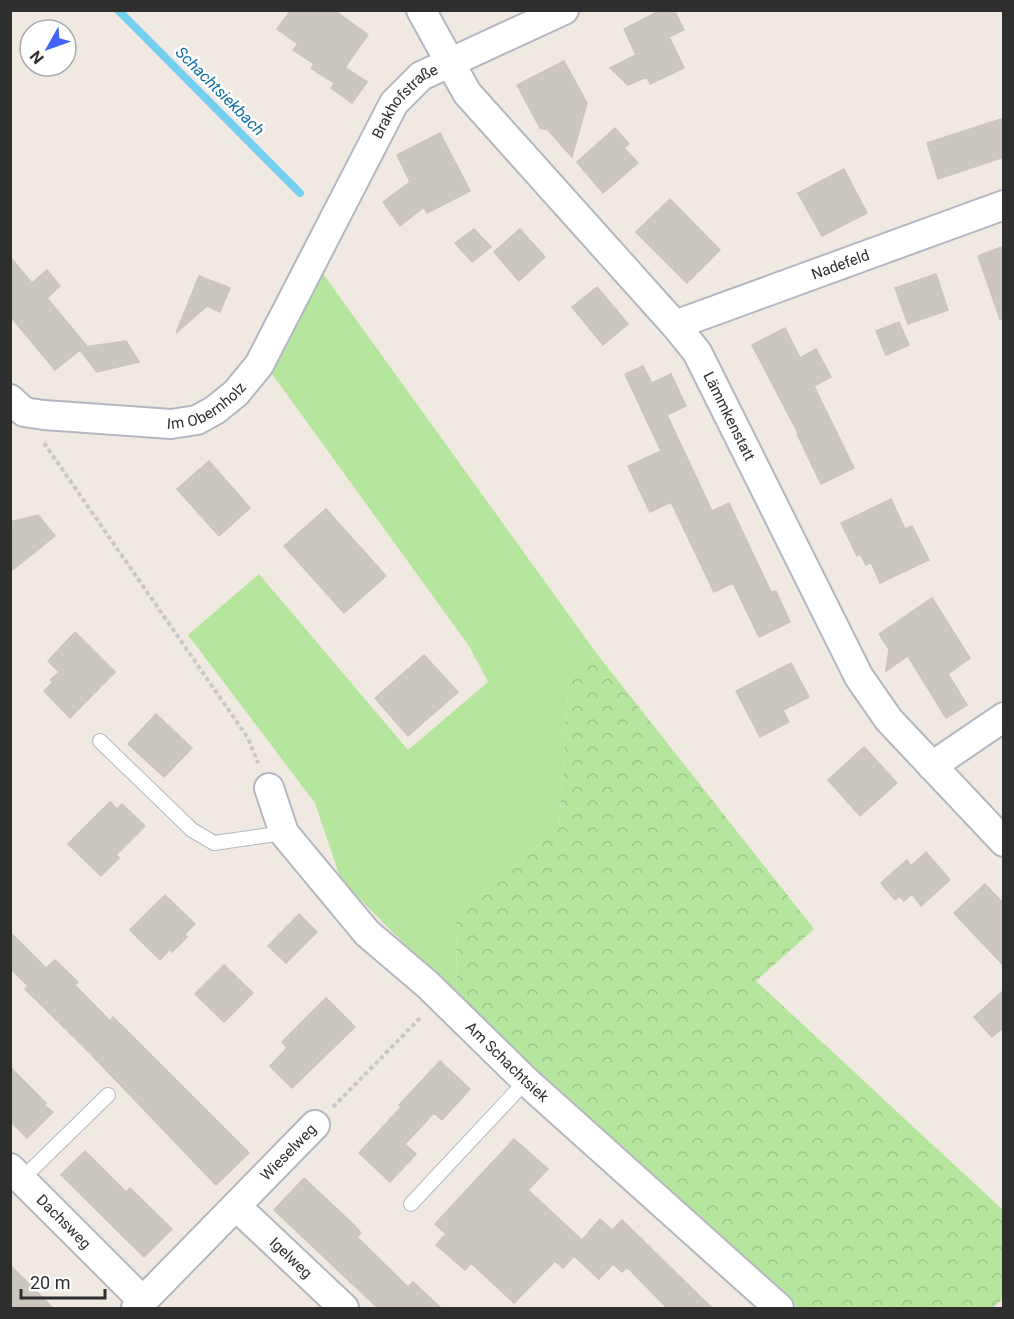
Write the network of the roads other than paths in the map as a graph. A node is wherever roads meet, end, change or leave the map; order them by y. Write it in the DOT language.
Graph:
graph roads {
  1 [pos="421,10"];
  2 [pos="564,10"];
  3 [pos="451,64"];
  4 [pos="1004,206"];
  5 [pos="313,260"];
  6 [pos="675,325"];
  7 [pos="17,406"];
  8 [pos="1004,717"];
  9 [pos="100,741"];
  10 [pos="932,766"];
  11 [pos="269,788"];
  12 [pos="284,833"];
  13 [pos="1004,842"];
  14 [pos="526,1080"];
  15 [pos="108,1095"];
  16 [pos="315,1125"];
  17 [pos="16,1174"];
  18 [pos="411,1204"];
  19 [pos="237,1207"];
  20 [pos="140,1305"];
  21 [pos="344,1308"];
  22 [pos="779,1308"];
  1 -- 3 [label="street, Lämmkenstatt"];
  2 -- 3 [label="street, Brakhofstraße"];
  3 -- 5 [label="street, Brakhofstraße"];
  3 -- 6 [label="street, Lämmkenstatt"];
  4 -- 6 [label="street, Nadefeld"];
  5 -- 7 [label="street, Im Obernholz"];
  6 -- 10 [label="street, Lämmkenstatt"];
  8 -- 10 [label="street"];
  9 -- 12 [label="lane"];
  10 -- 13 [label="street, Lämmkenstatt"];
  11 -- 12 [label="street, Am Schachtsiek"];
  12 -- 14 [label="street, Am Schachtsiek"];
  14 -- 18 [label="lane"];
  14 -- 22 [label="street, Am Schachtsiek"];
  15 -- 17 [label="lane"];
  16 -- 19 [label="street, Wieselweg"];
  17 -- 20 [label="street, Dachsweg"];
  19 -- 20 [label="street, Wieselweg"];
  19 -- 21 [label="street, Igelweg"];
}
